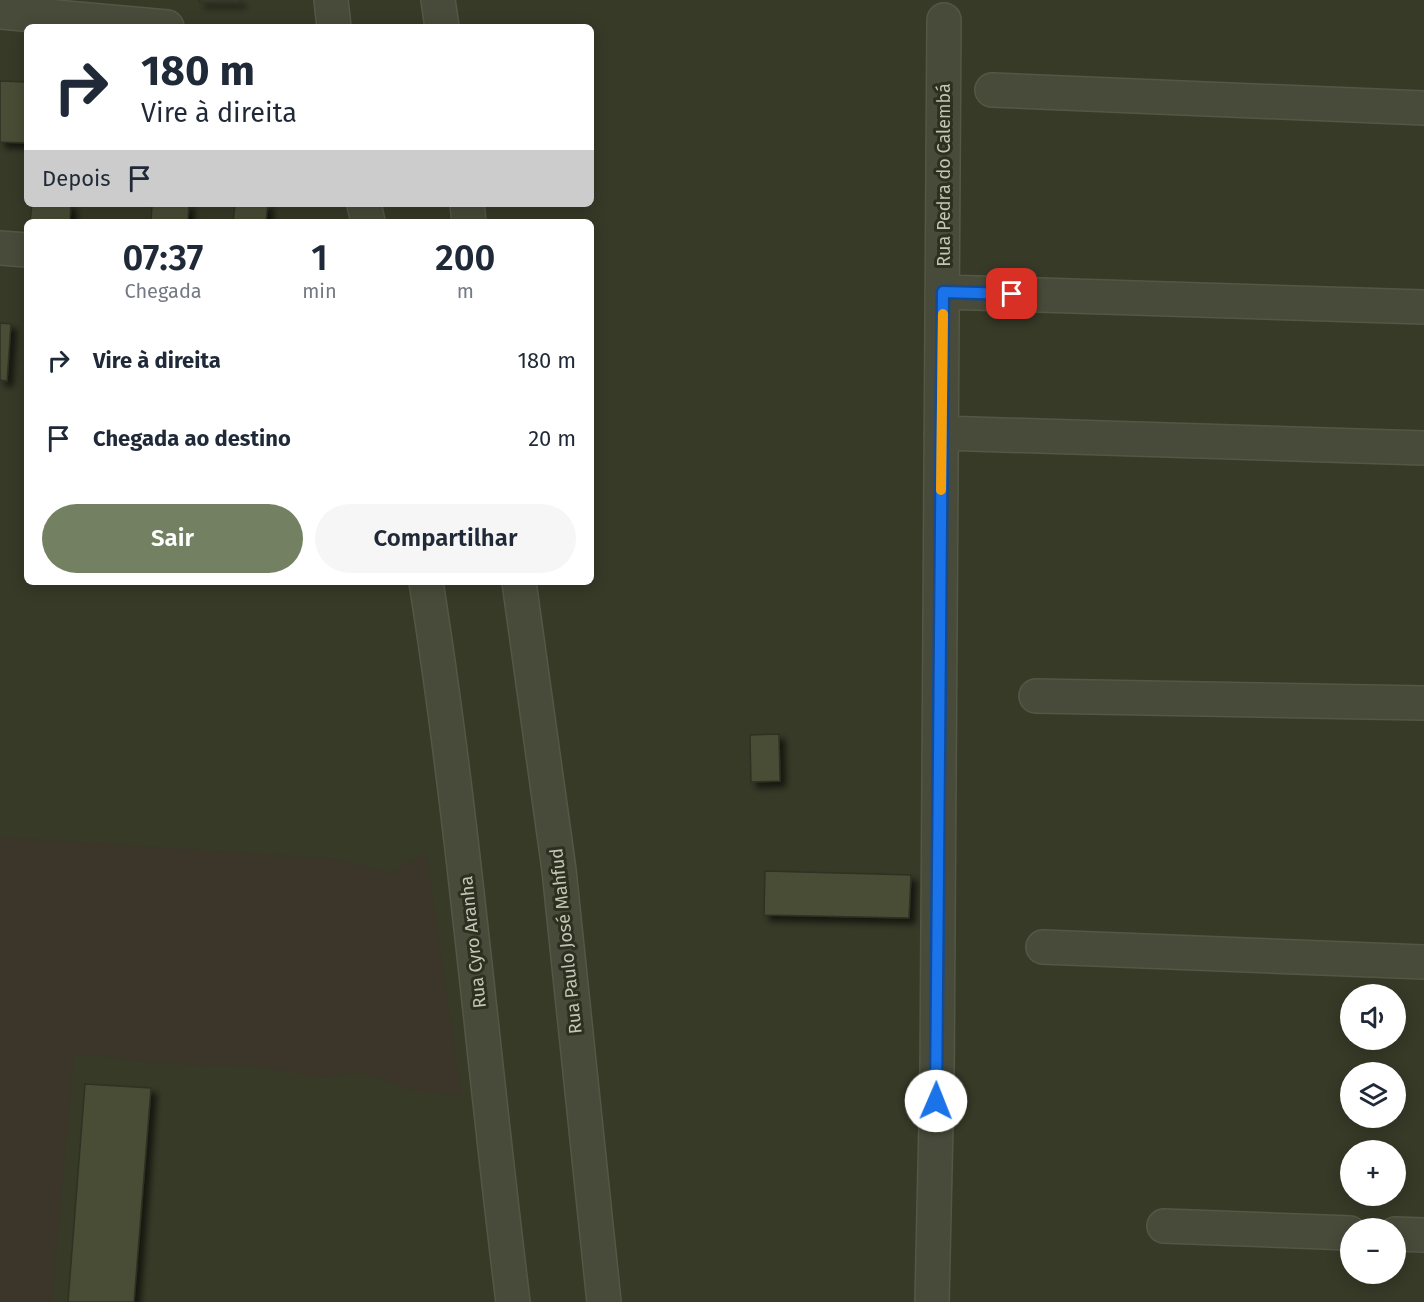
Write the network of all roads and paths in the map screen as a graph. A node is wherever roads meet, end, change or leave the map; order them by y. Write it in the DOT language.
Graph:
graph roads {
  1 [pos="331,0"];
  2 [pos="438,0"];
  3 [pos="0,12"];
  4 [pos="944,20"];
  5 [pos="133,24"];
  6 [pos="333,24"];
  7 [pos="442,24"];
  8 [pos="992,90"];
  9 [pos="1424,108"];
  10 [pos="0,248"];
  11 [pos="24,250"];
  12 [pos="943,292"];
  13 [pos="1424,307"];
  14 [pos="941,433"];
  15 [pos="1424,448"];
  16 [pos="426,585"];
  17 [pos="519,585"];
  18 [pos="1036,696"];
  19 [pos="1424,703"];
  20 [pos="1043,947"];
  21 [pos="1424,962"];
  22 [pos="1164,1227"];
  23 [pos="1340,1233"];
  24 [pos="1406,1234"];
  25 [pos="1424,1235"];
  26 [pos="513,1302"];
  27 [pos="604,1302"];
  28 [pos="932,1302"];
  1 -- 6 [label="street"];
  2 -- 7 [label="street"];
  3 -- 5 [label="street"];
  4 -- 12 [label="street, Rua Pedra do Calembá"];
  8 -- 9 [label="street"];
  10 -- 11 [label="street"];
  12 -- 13 [label="street"];
  12 -- 14 [label="street, Rua Pedra do Calembá"];
  14 -- 15 [label="street"];
  14 -- 28 [label="street, Rua Pedra do Calembá"];
  16 -- 26 [label="street, Rua Cyro Aranha"];
  17 -- 27 [label="street, Rua Paulo José Mahfud"];
  18 -- 19 [label="street"];
  20 -- 21 [label="street"];
  22 -- 23 [label="street"];
  24 -- 25 [label="street"];
}
